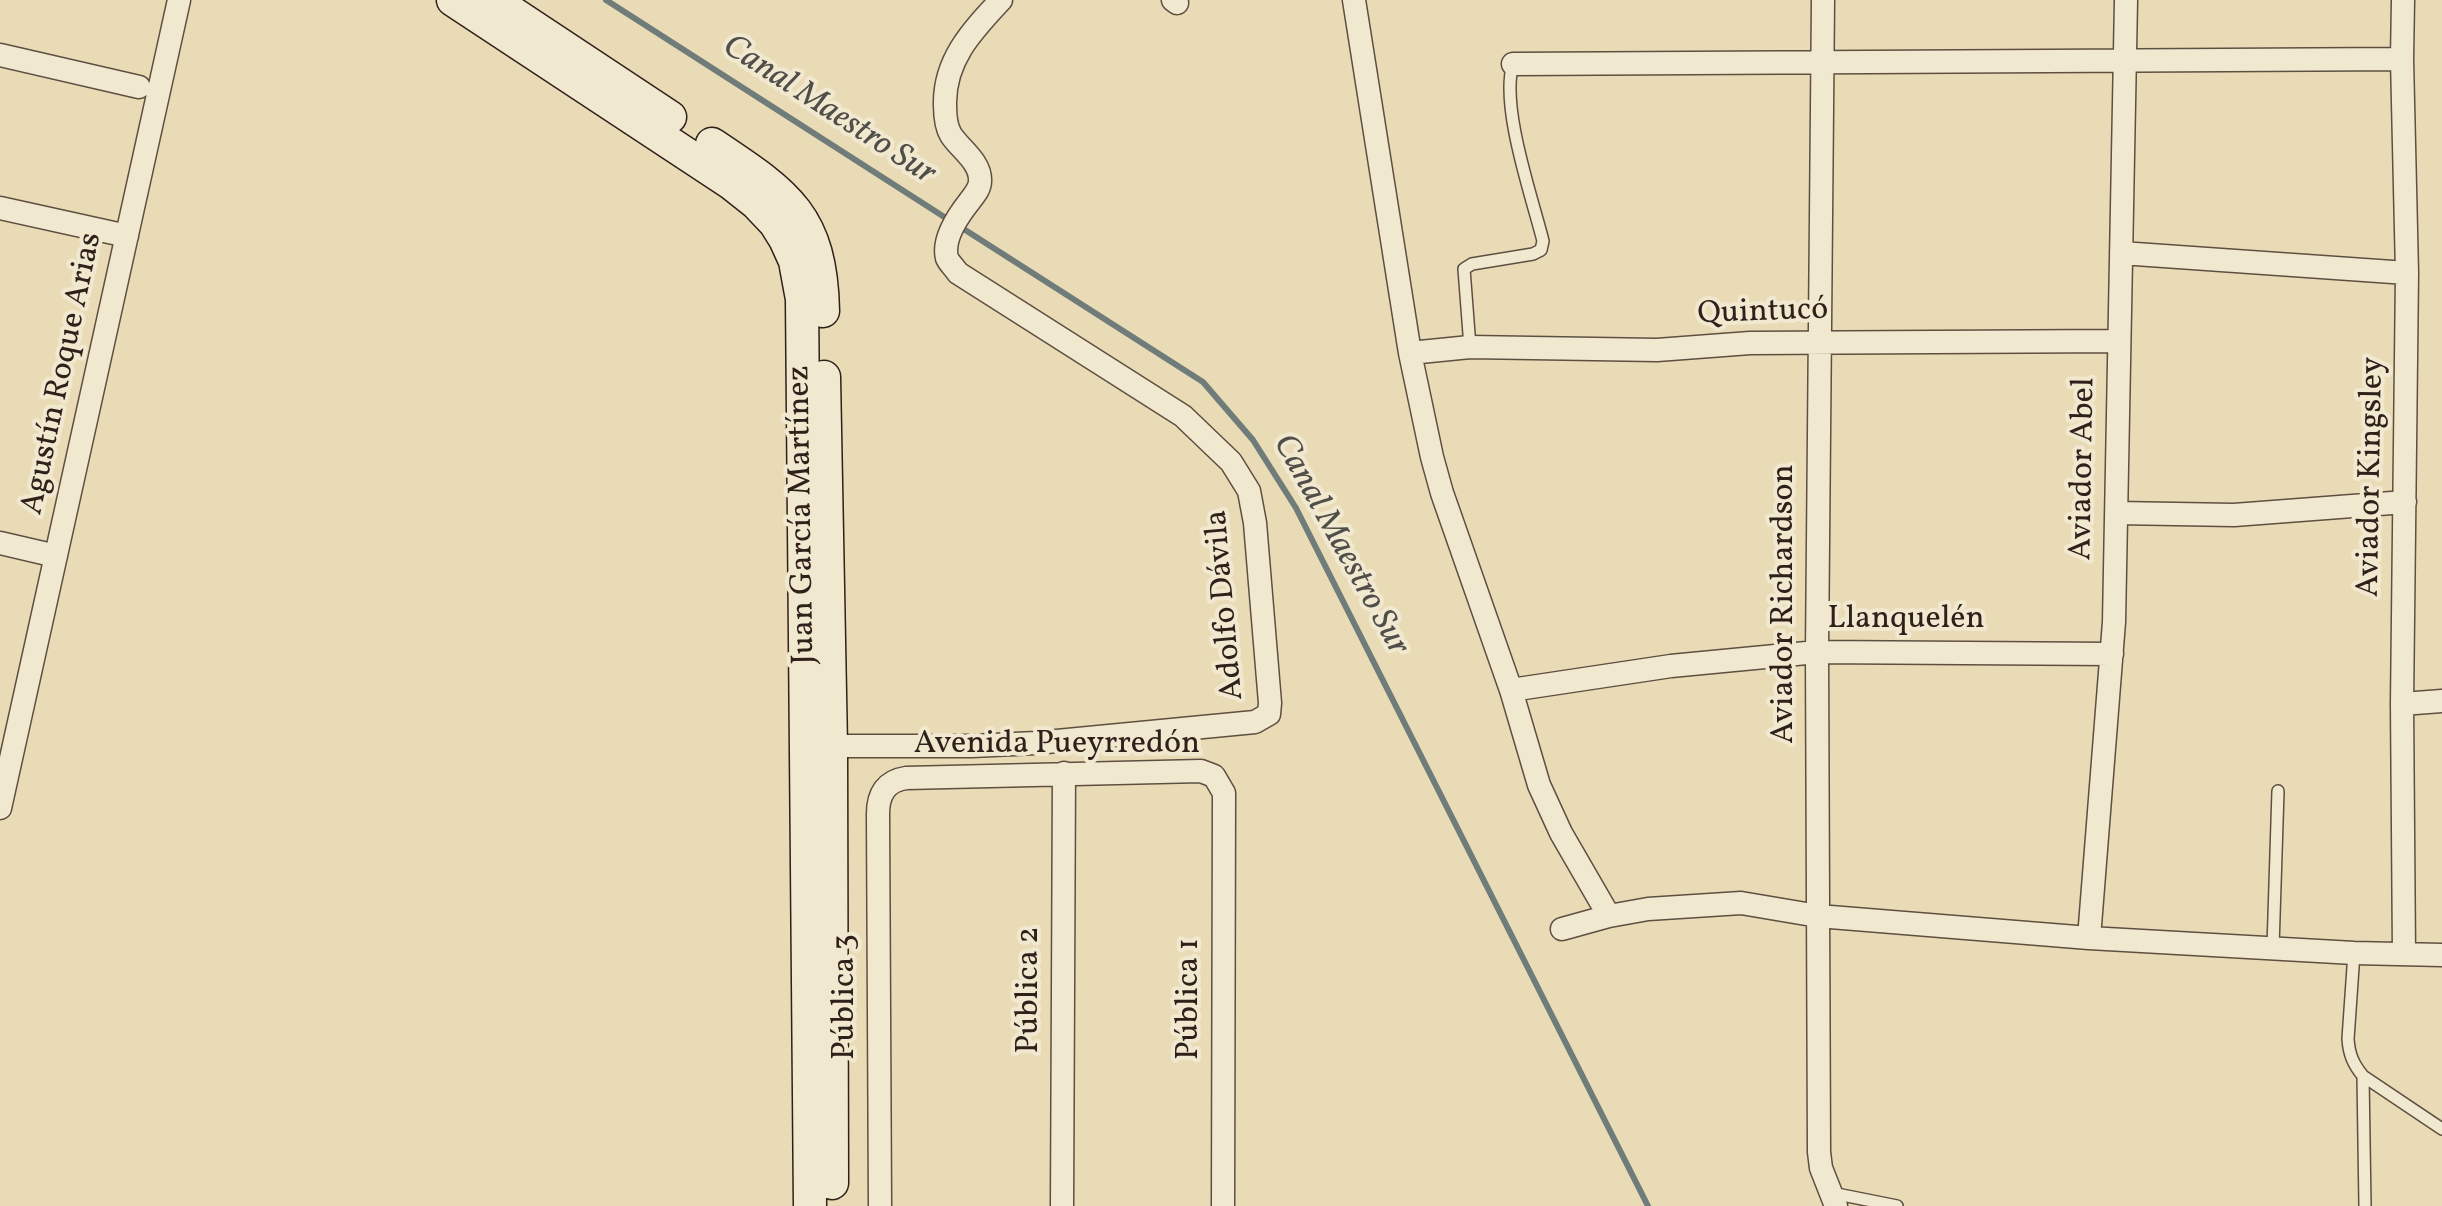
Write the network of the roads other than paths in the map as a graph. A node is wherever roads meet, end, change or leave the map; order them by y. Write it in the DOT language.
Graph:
graph roads {
  1 [pos="179,0"];
  2 [pos="453,0"];
  3 [pos="493,0"];
  4 [pos="1001,0"];
  5 [pos="1354,0"];
  6 [pos="1823,0"];
  7 [pos="2126,0"];
  8 [pos="2403,0"];
  9 [pos="0,55"];
  10 [pos="2125,59"];
  11 [pos="2402,59"];
  12 [pos="1513,64"];
  13 [pos="1823,64"];
  14 [pos="139,87"];
  15 [pos="0,208"];
  16 [pos="127,236"];
  17 [pos="2121,253"];
  18 [pos="2407,273"];
  19 [pos="2119,341"];
  20 [pos="1820,343"];
  21 [pos="1470,347"];
  22 [pos="1410,353"];
  23 [pos="2405,502"];
  24 [pos="2117,513"];
  25 [pos="0,543"];
  26 [pos="56,556"];
  27 [pos="1817,652"];
  28 [pos="2112,654"];
  29 [pos="1511,690"];
  30 [pos="2442,701"];
  31 [pos="2402,704"];
  32 [pos="11,710"];
  33 [pos="831,746"];
  34 [pos="1064,773"];
  35 [pos="884,788"];
  36 [pos="2278,791"];
  37 [pos="1224,793"];
  38 [pos="0,808"];
  39 [pos="1609,916"];
  40 [pos="1818,916"];
  41 [pos="1562,929"];
  42 [pos="2089,938"];
  43 [pos="2273,947"];
  44 [pos="2354,953"];
  45 [pos="2404,954"];
  46 [pos="2442,955"];
  47 [pos="2363,1076"];
  48 [pos="2442,1129"];
  49 [pos="1834,1200"];
  50 [pos="810,1206"];
  51 [pos="832,1206"];
  52 [pos="880,1206"];
  53 [pos="1062,1206"];
  54 [pos="1223,1206"];
  55 [pos="1897,1206"];
  56 [pos="2365,1206"];
  1 -- 16 [label="street, Agustín Roque Arias"];
  2 -- 50 [label="main road, Juan García Martínez"];
  3 -- 33 [label="main road, Juan García Martínez"];
  4 -- 33 [label="street, Adolfo Dávila"];
  5 -- 22 [label="street"];
  6 -- 13 [label="street, Aviador Richardson"];
  7 -- 10 [label="street, Aviador Abel"];
  8 -- 11 [label="street, Aviador Kingsley"];
  9 -- 14 [label="street"];
  10 -- 11 [label="street"];
  10 -- 13 [label="street"];
  10 -- 17 [label="street, Aviador Abel"];
  11 -- 18 [label="street, Aviador Kingsley"];
  12 -- 13 [label="street"];
  12 -- 21 [label="lane"];
  13 -- 20 [label="street, Aviador Richardson"];
  15 -- 16 [label="street"];
  16 -- 26 [label="street, Agustín Roque Arias"];
  17 -- 18 [label="street"];
  17 -- 19 [label="street, Aviador Abel"];
  18 -- 23 [label="street, Aviador Kingsley"];
  19 -- 20 [label="street, Quintucó"];
  19 -- 24 [label="street, Aviador Abel"];
  20 -- 21 [label="street, Quintucó"];
  20 -- 27 [label="street, Aviador Richardson"];
  21 -- 22 [label="street, Quintucó"];
  22 -- 29 [label="street"];
  23 -- 24 [label="street"];
  23 -- 31 [label="street, Aviador Kingsley"];
  24 -- 28 [label="street, Aviador Abel"];
  25 -- 26 [label="street"];
  26 -- 32 [label="street, Agustín Roque Arias"];
  27 -- 28 [label="street, Llanquelén"];
  27 -- 29 [label="street, Llanquelén"];
  27 -- 40 [label="street, Aviador Richardson"];
  28 -- 42 [label="street, Aviador Abel"];
  29 -- 39 [label="street"];
  30 -- 31 [label="street"];
  31 -- 45 [label="street, Aviador Kingsley"];
  32 -- 38 [label="street, Agustín Roque Arias"];
  33 -- 51 [label="main road, Juan García Martínez"];
  34 -- 35 [label="street, Avenida Pueyrredón"];
  34 -- 37 [label="street, Avenida Pueyrredón"];
  34 -- 53 [label="street, Pública 2"];
  35 -- 52 [label="street, Pública 3"];
  36 -- 43 [label="lane"];
  37 -- 54 [label="street, Pública 1"];
  39 -- 40 [label="street"];
  39 -- 41 [label="street"];
  40 -- 42 [label="street"];
  40 -- 49 [label="street, Aviador Richardson"];
  42 -- 43 [label="street"];
  43 -- 44 [label="street"];
  44 -- 45 [label="street"];
  44 -- 47 [label="lane"];
  45 -- 46 [label="street"];
  47 -- 48 [label="lane"];
  47 -- 56 [label="lane"];
  49 -- 55 [label="lane"];
}
